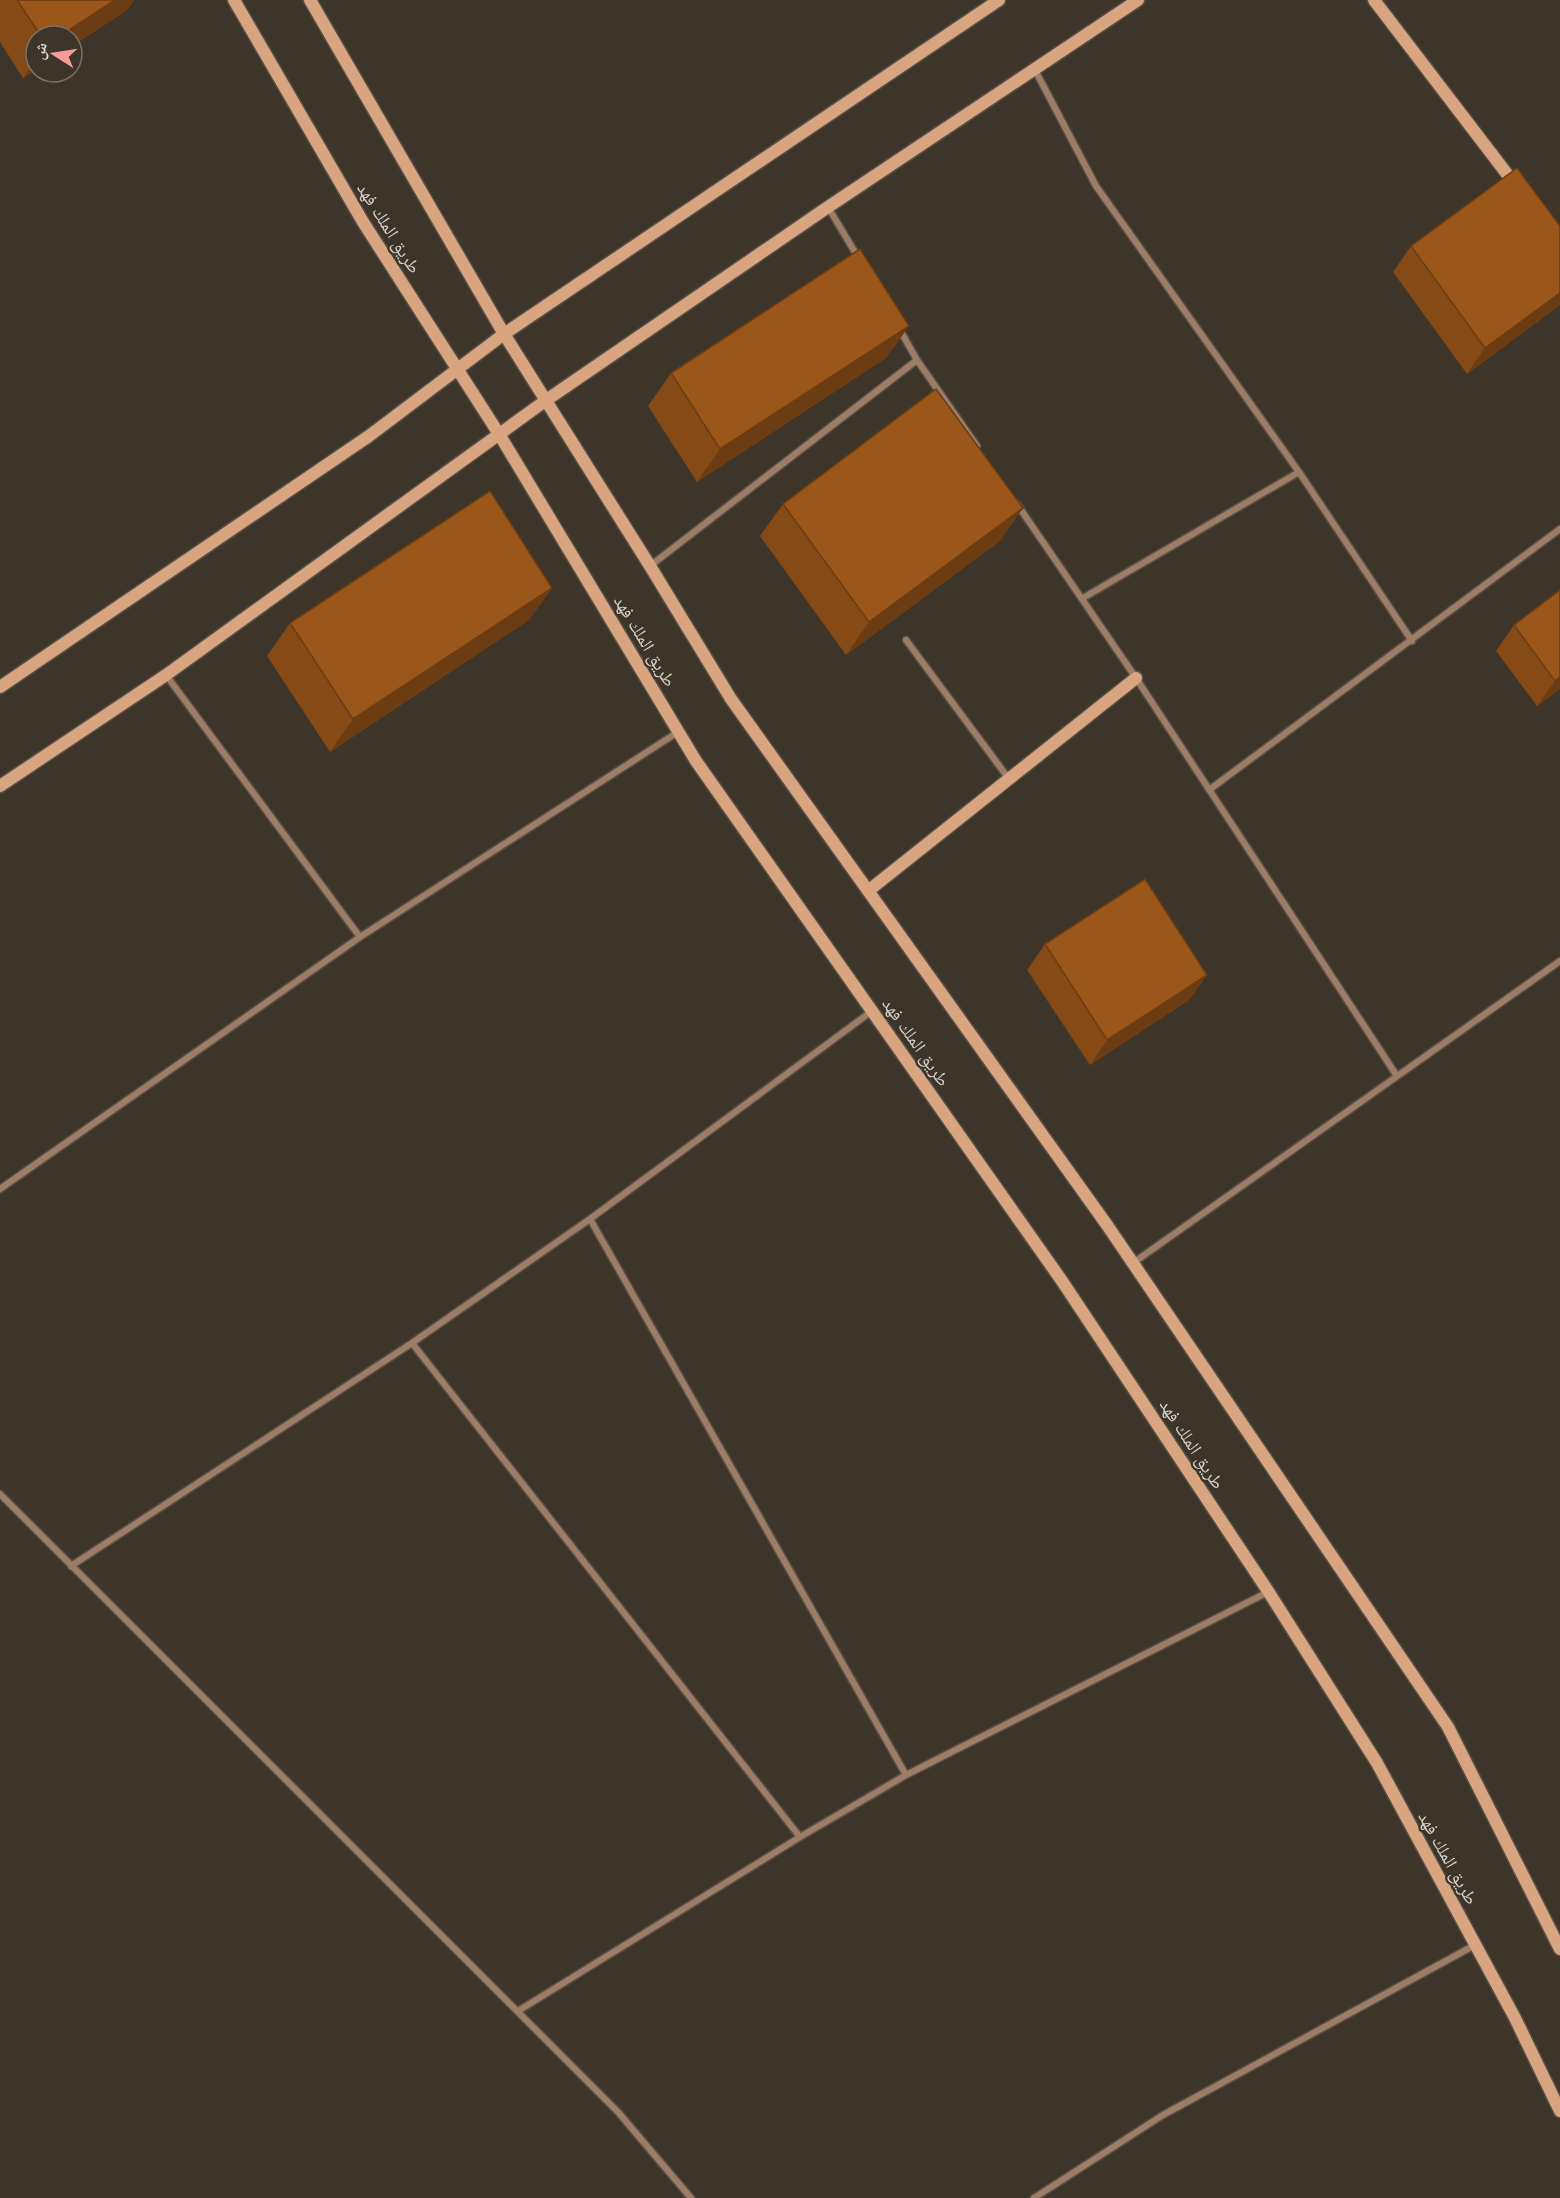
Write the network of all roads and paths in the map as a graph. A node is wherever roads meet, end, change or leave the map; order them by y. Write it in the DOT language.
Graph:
graph roads {
  1 [pos="234,0"];
  2 [pos="310,0"];
  3 [pos="999,0"];
  4 [pos="1138,0"];
  5 [pos="1374,0"];
  6 [pos="1035,70"];
  7 [pos="1524,196"];
  8 [pos="828,207"];
  9 [pos="864,268"];
  10 [pos="894,319"];
  11 [pos="504,334"];
  12 [pos="917,360"];
  13 [pos="459,370"];
  14 [pos="545,401"];
  15 [pos="499,434"];
  16 [pos="983,455"];
  17 [pos="1299,472"];
  18 [pos="1010,493"];
  19 [pos="1560,530"];
  20 [pos="650,566"];
  21 [pos="1083,598"];
  22 [pos="906,640"];
  23 [pos="1412,641"];
  24 [pos="165,675"];
  25 [pos="1136,678"];
  26 [pos="0,687"];
  27 [pos="678,732"];
  28 [pos="1009,779"];
  29 [pos="0,786"];
  30 [pos="1209,790"];
  31 [pos="868,891"];
  32 [pos="360,937"];
  33 [pos="1560,961"];
  34 [pos="872,1011"];
  35 [pos="1397,1076"];
  36 [pos="0,1189"];
  37 [pos="590,1219"];
  38 [pos="1133,1263"];
  39 [pos="412,1343"];
  40 [pos="0,1494"];
  41 [pos="71,1566"];
  42 [pos="1268,1591"];
  43 [pos="906,1775"];
  44 [pos="800,1837"];
  45 [pos="1475,1945"];
  46 [pos="1560,1949"];
  47 [pos="518,2012"];
  48 [pos="1560,2110"];
  49 [pos="691,2198"];
  50 [pos="1034,2198"];
  1 -- 13 [label="main road, طريق الملك فهد"];
  2 -- 11 [label="main road"];
  3 -- 11 [label="main road"];
  4 -- 6 [label="main road"];
  5 -- 7 [label="main road"];
  6 -- 8 [label="main road"];
  6 -- 17 [label="street"];
  8 -- 9 [label="street"];
  8 -- 14 [label="main road"];
  10 -- 12 [label="street"];
  11 -- 13 [label="main road"];
  11 -- 14 [label="main road"];
  12 -- 16 [label="street"];
  12 -- 20 [label="street"];
  13 -- 15 [label="main road, طريق الملك فهد"];
  13 -- 26 [label="main road"];
  14 -- 15 [label="main road"];
  14 -- 20 [label="main road"];
  15 -- 24 [label="main road"];
  15 -- 27 [label="main road, طريق الملك فهد"];
  17 -- 21 [label="street"];
  17 -- 23 [label="street"];
  18 -- 21 [label="street"];
  19 -- 23 [label="street"];
  20 -- 31 [label="main road"];
  21 -- 25 [label="street"];
  22 -- 28 [label="street"];
  23 -- 30 [label="street"];
  24 -- 29 [label="main road"];
  24 -- 32 [label="street"];
  25 -- 28 [label="main road"];
  25 -- 30 [label="street"];
  27 -- 32 [label="street"];
  27 -- 34 [label="main road, طريق الملك فهد"];
  28 -- 31 [label="main road"];
  30 -- 35 [label="street"];
  31 -- 38 [label="main road"];
  32 -- 36 [label="street"];
  33 -- 35 [label="street"];
  34 -- 37 [label="street"];
  34 -- 42 [label="main road, طريق الملك فهد"];
  35 -- 38 [label="street"];
  37 -- 39 [label="street"];
  37 -- 43 [label="street"];
  38 -- 46 [label="main road"];
  39 -- 41 [label="street"];
  39 -- 44 [label="street"];
  40 -- 41 [label="street"];
  41 -- 47 [label="street"];
  42 -- 43 [label="street"];
  42 -- 45 [label="main road, طريق الملك فهد"];
  43 -- 44 [label="street"];
  44 -- 47 [label="street"];
  45 -- 48 [label="main road, طريق الملك فهد"];
  45 -- 50 [label="street"];
  47 -- 49 [label="street"];
}
